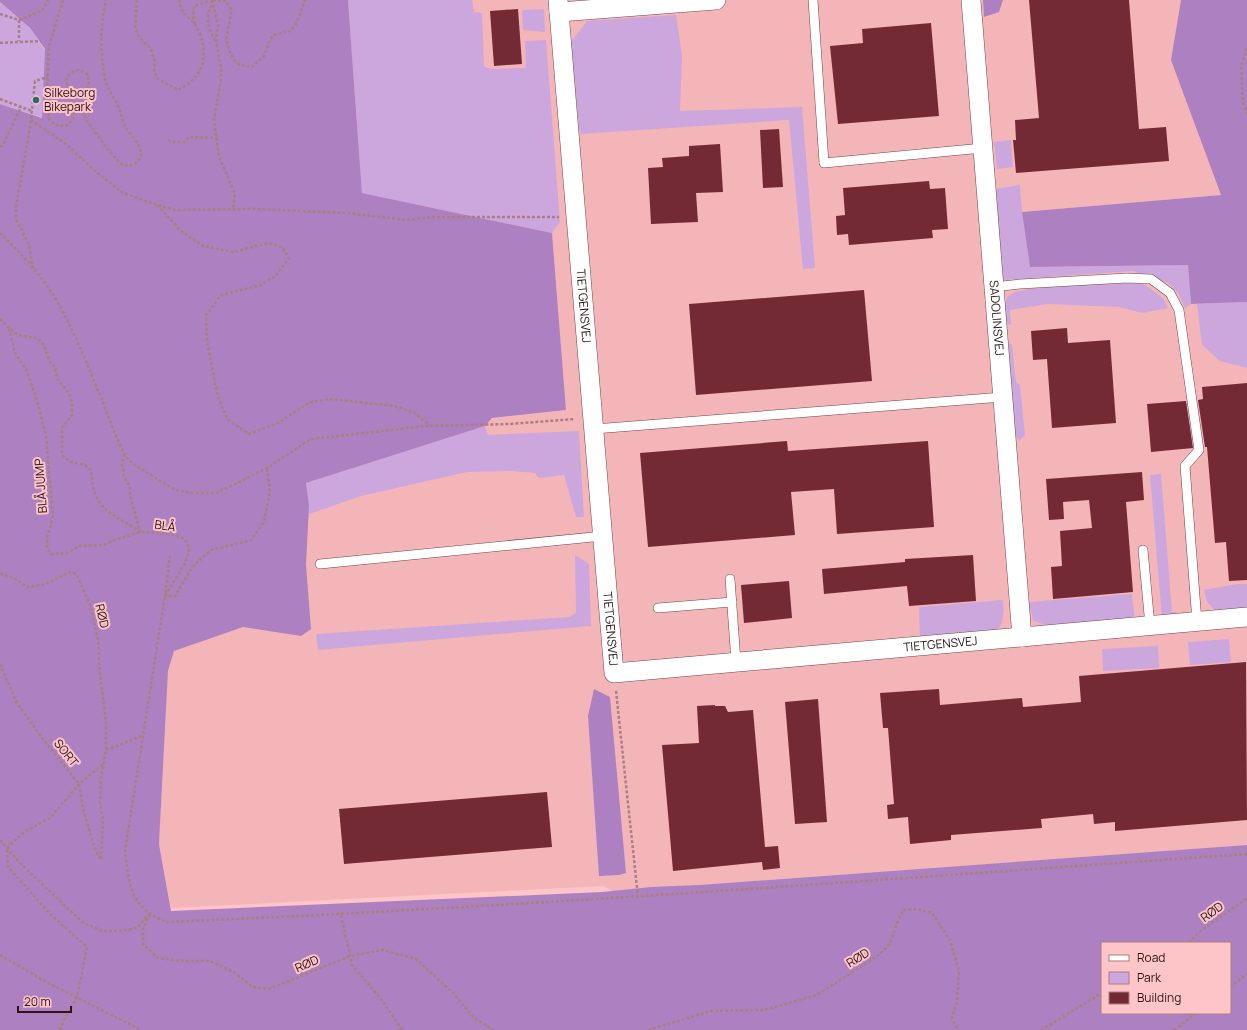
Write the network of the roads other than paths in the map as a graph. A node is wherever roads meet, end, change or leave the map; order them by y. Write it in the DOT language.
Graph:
graph roads {
  1 [pos="716,0"];
  2 [pos="813,0"];
  3 [pos="971,0"];
  4 [pos="558,6"];
  5 [pos="983,148"];
  6 [pos="994,287"];
  7 [pos="1003,397"];
  8 [pos="593,424"];
  9 [pos="603,536"];
  10 [pos="1143,550"];
  11 [pos="320,564"];
  12 [pos="730,579"];
  13 [pos="732,602"];
  14 [pos="658,608"];
  15 [pos="1247,617"];
  16 [pos="1197,622"];
  17 [pos="1150,626"];
  18 [pos="1022,637"];
  19 [pos="736,662"];
  1 -- 4 [label="street"];
  2 -- 5 [label="lane"];
  3 -- 5 [label="street, SADOLINSVEJ"];
  4 -- 8 [label="street, TIETGENSVEJ"];
  5 -- 6 [label="street, SADOLINSVEJ"];
  6 -- 7 [label="street, SADOLINSVEJ"];
  6 -- 16 [label="lane"];
  7 -- 8 [label="lane"];
  7 -- 18 [label="street, SADOLINSVEJ"];
  8 -- 9 [label="street, TIETGENSVEJ"];
  9 -- 11 [label="lane"];
  9 -- 19 [label="street, TIETGENSVEJ"];
  10 -- 17 [label="lane"];
  12 -- 13 [label="lane"];
  13 -- 14 [label="lane"];
  13 -- 19 [label="lane"];
  15 -- 16 [label="street, TIETGENSVEJ"];
  16 -- 17 [label="street, TIETGENSVEJ"];
  17 -- 18 [label="street, TIETGENSVEJ"];
  18 -- 19 [label="street, TIETGENSVEJ"];
}
